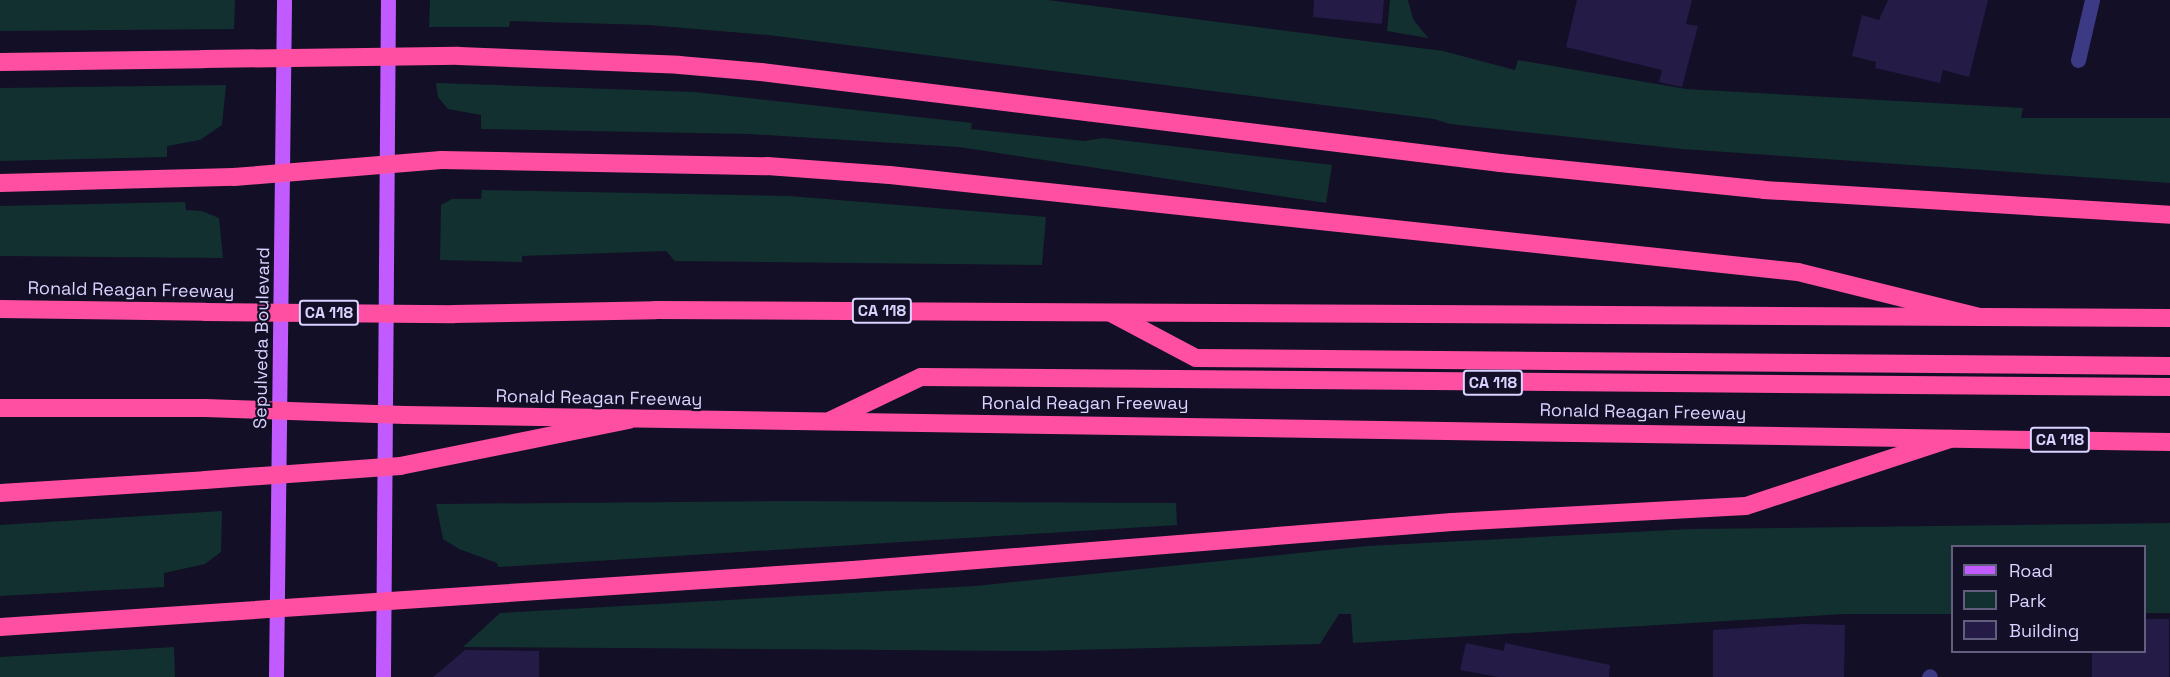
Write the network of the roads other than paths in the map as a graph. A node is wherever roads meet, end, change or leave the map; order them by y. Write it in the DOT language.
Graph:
graph roads {
  1 [pos="284,0"];
  2 [pos="388,0"];
  3 [pos="2092,0"];
  4 [pos="2078,60"];
  5 [pos="0,62"];
  6 [pos="385,165"];
  7 [pos="284,173"];
  8 [pos="0,183"];
  9 [pos="2170,215"];
  10 [pos="0,309"];
  11 [pos="1110,312"];
  12 [pos="1980,317"];
  13 [pos="2170,318"];
  14 [pos="2170,366"];
  15 [pos="2170,387"];
  16 [pos="0,408"];
  17 [pos="628,420"];
  18 [pos="827,422"];
  19 [pos="1950,439"];
  20 [pos="2170,442"];
  21 [pos="0,493"];
  22 [pos="384,599"];
  23 [pos="277,610"];
  24 [pos="0,627"];
  25 [pos="276,677"];
  26 [pos="383,677"];
  1 -- 7 [label="main road, Sepulveda Boulevard"];
  2 -- 6 [label="main road"];
  3 -- 4 [label="street"];
  5 -- 9 [label="highway, bridge"];
  6 -- 7 [label="highway"];
  6 -- 12 [label="highway"];
  6 -- 22 [label="main road"];
  7 -- 8 [label="highway"];
  7 -- 23 [label="main road, Sepulveda Boulevard"];
  10 -- 11 [label="highway, Ronald Reagan Freeway / CA 118, bridge"];
  11 -- 12 [label="highway, Ronald Reagan Freeway / CA 118"];
  11 -- 14 [label="highway, CA 118"];
  12 -- 13 [label="highway, Ronald Reagan Freeway / CA 118"];
  15 -- 18 [label="highway, CA 118"];
  16 -- 17 [label="highway, Ronald Reagan Freeway / CA 118, bridge"];
  17 -- 18 [label="highway, Ronald Reagan Freeway / CA 118"];
  17 -- 21 [label="highway, bridge"];
  18 -- 19 [label="highway, Ronald Reagan Freeway / CA 118"];
  19 -- 20 [label="highway, Ronald Reagan Freeway / CA 118"];
  19 -- 22 [label="highway"];
  22 -- 23 [label="highway"];
  22 -- 26 [label="main road"];
  23 -- 24 [label="highway"];
  23 -- 25 [label="main road, Sepulveda Boulevard"];
}
